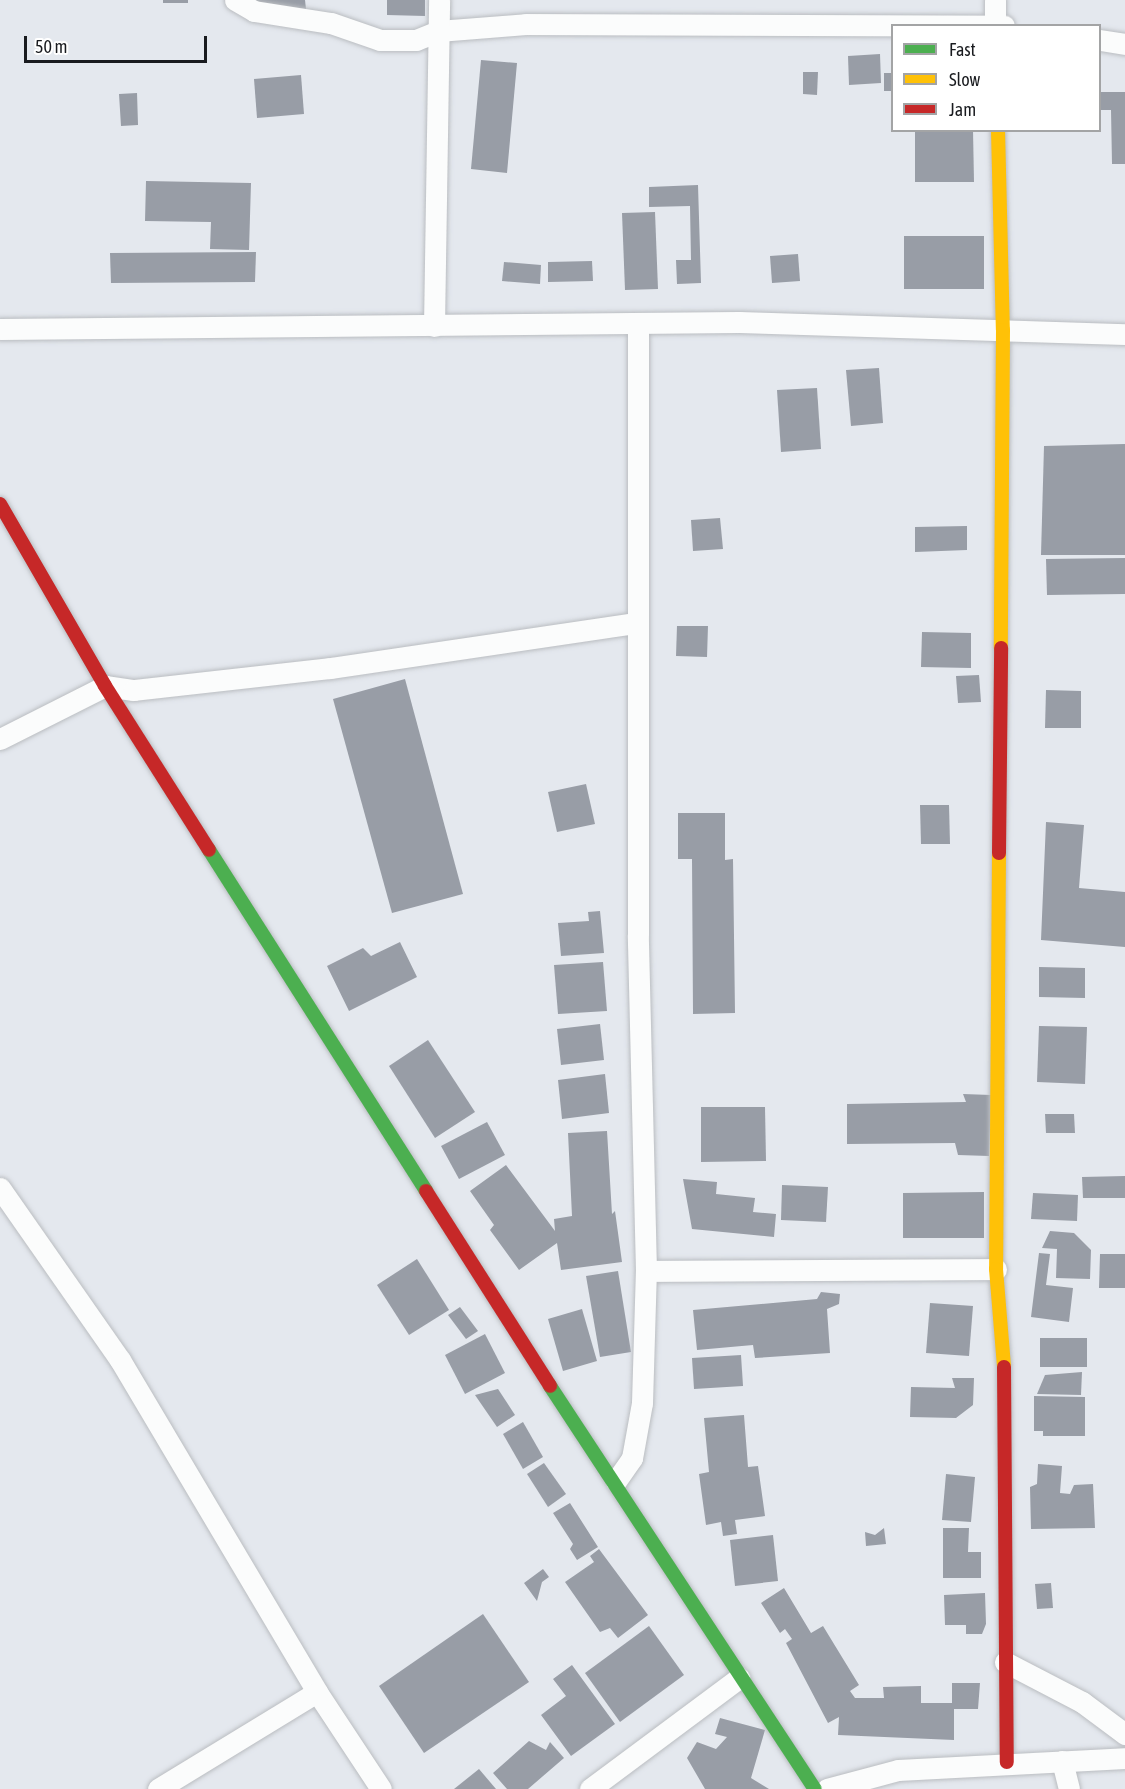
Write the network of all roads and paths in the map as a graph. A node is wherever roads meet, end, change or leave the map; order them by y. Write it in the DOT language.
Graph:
graph roads {
  1 [pos="235,0"];
  2 [pos="439,0"];
  3 [pos="995,0"];
  4 [pos="998,24"];
  5 [pos="891,26"];
  6 [pos="438,31"];
  7 [pos="1101,40"];
  8 [pos="1125,44"];
  9 [pos="998,132"];
  10 [pos="638,324"];
  11 [pos="434,326"];
  12 [pos="0,328"];
  13 [pos="1003,330"];
  14 [pos="1125,334"];
  15 [pos="0,504"];
  16 [pos="636,623"];
  17 [pos="105,686"];
  18 [pos="0,739"];
  19 [pos="0,1188"];
  20 [pos="996,1269"];
  21 [pos="646,1270"];
  22 [pos="616,1480"];
  23 [pos="1005,1662"];
  24 [pos="739,1678"];
  25 [pos="317,1692"];
  26 [pos="1125,1734"];
  27 [pos="1125,1758"];
  28 [pos="1062,1761"];
  29 [pos="1007,1762"];
  30 [pos="158,1789"];
  31 [pos="381,1789"];
  32 [pos="590,1789"];
  33 [pos="815,1789"];
  34 [pos="827,1789"];
  35 [pos="1069,1789"];
  1 -- 6 [label="street"];
  2 -- 6 [label="street"];
  3 -- 4 [label="street"];
  5 -- 6 [label="street"];
  6 -- 11 [label="street"];
  7 -- 8 [label="street"];
  9 -- 13 [label="street"];
  10 -- 11 [label="street"];
  10 -- 13 [label="street"];
  10 -- 16 [label="street"];
  11 -- 12 [label="street"];
  13 -- 14 [label="street"];
  13 -- 20 [label="street"];
  15 -- 17 [label="street"];
  16 -- 17 [label="street"];
  16 -- 21 [label="street"];
  17 -- 18 [label="street"];
  17 -- 22 [label="street"];
  19 -- 25 [label="street"];
  20 -- 21 [label="street"];
  20 -- 23 [label="street"];
  21 -- 22 [label="street"];
  22 -- 24 [label="street"];
  23 -- 26 [label="street"];
  23 -- 29 [label="street"];
  24 -- 32 [label="street"];
  24 -- 33 [label="street"];
  25 -- 30 [label="street"];
  25 -- 31 [label="street"];
  27 -- 28 [label="street"];
  28 -- 29 [label="street"];
  28 -- 35 [label="street"];
  29 -- 34 [label="street"];
}
